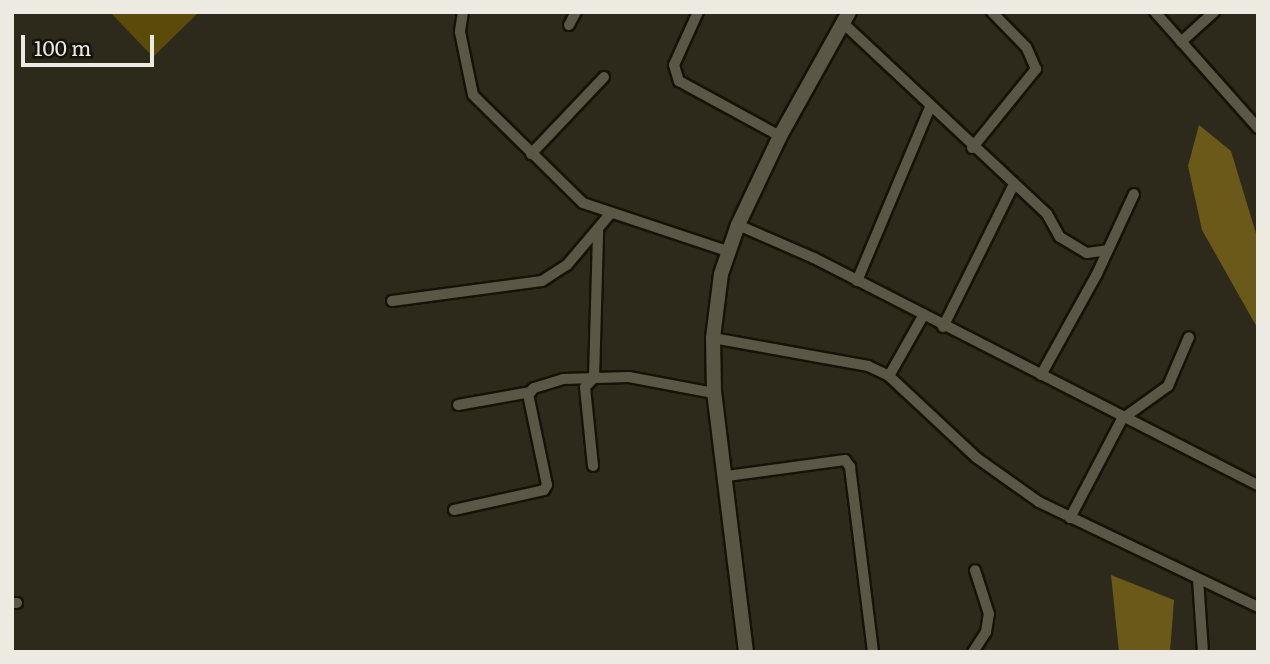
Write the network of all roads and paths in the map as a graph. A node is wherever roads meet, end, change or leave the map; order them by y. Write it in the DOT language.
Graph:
graph roads {
  1 [pos="463,12"];
  2 [pos="576,12"];
  3 [pos="698,12"];
  4 [pos="992,12"];
  5 [pos="1155,12"];
  6 [pos="1213,12"];
  7 [pos="846,17"];
  8 [pos="569,25"];
  9 [pos="1181,42"];
  10 [pos="604,77"];
  11 [pos="930,107"];
  12 [pos="1258,128"];
  13 [pos="780,136"];
  14 [pos="972,148"];
  15 [pos="531,153"];
  16 [pos="1013,186"];
  17 [pos="1134,194"];
  18 [pos="611,213"];
  19 [pos="738,225"];
  20 [pos="598,231"];
  21 [pos="1108,250"];
  22 [pos="727,251"];
  23 [pos="857,281"];
  24 [pos="392,301"];
  25 [pos="923,316"];
  26 [pos="943,327"];
  27 [pos="713,338"];
  28 [pos="1189,338"];
  29 [pos="1041,375"];
  30 [pos="889,376"];
  31 [pos="594,378"];
  32 [pos="531,392"];
  33 [pos="714,393"];
  34 [pos="457,405"];
  35 [pos="1122,419"];
  36 [pos="593,466"];
  37 [pos="727,476"];
  38 [pos="1258,485"];
  39 [pos="454,510"];
  40 [pos="1070,518"];
  41 [pos="975,570"];
  42 [pos="1198,579"];
  43 [pos="1258,607"];
  44 [pos="746,652"];
  45 [pos="873,652"];
  46 [pos="973,652"];
  47 [pos="1203,652"];
  1 -- 15 [label="street"];
  2 -- 8 [label="street"];
  3 -- 13 [label="street"];
  4 -- 14 [label="street"];
  5 -- 9 [label="street"];
  6 -- 9 [label="street"];
  7 -- 11 [label="street"];
  7 -- 13 [label="street"];
  9 -- 12 [label="street"];
  10 -- 15 [label="street"];
  11 -- 14 [label="street"];
  11 -- 23 [label="street"];
  13 -- 19 [label="street"];
  14 -- 16 [label="street"];
  15 -- 18 [label="street"];
  16 -- 21 [label="street"];
  16 -- 26 [label="street"];
  17 -- 21 [label="street"];
  18 -- 20 [label="street"];
  18 -- 22 [label="street"];
  19 -- 22 [label="street"];
  19 -- 23 [label="street"];
  20 -- 24 [label="street"];
  20 -- 31 [label="street"];
  21 -- 29 [label="street"];
  22 -- 27 [label="street"];
  23 -- 25 [label="street"];
  25 -- 26 [label="street"];
  25 -- 30 [label="street"];
  26 -- 29 [label="street"];
  27 -- 30 [label="street"];
  27 -- 33 [label="street"];
  28 -- 35 [label="street"];
  29 -- 35 [label="street"];
  30 -- 40 [label="street"];
  31 -- 32 [label="street"];
  31 -- 33 [label="street"];
  31 -- 36 [label="street"];
  32 -- 34 [label="street"];
  32 -- 39 [label="street"];
  33 -- 37 [label="street"];
  35 -- 38 [label="street"];
  35 -- 40 [label="street"];
  37 -- 44 [label="street"];
  37 -- 45 [label="street"];
  40 -- 42 [label="street"];
  41 -- 46 [label="street"];
  42 -- 43 [label="street"];
  42 -- 47 [label="street"];
}
